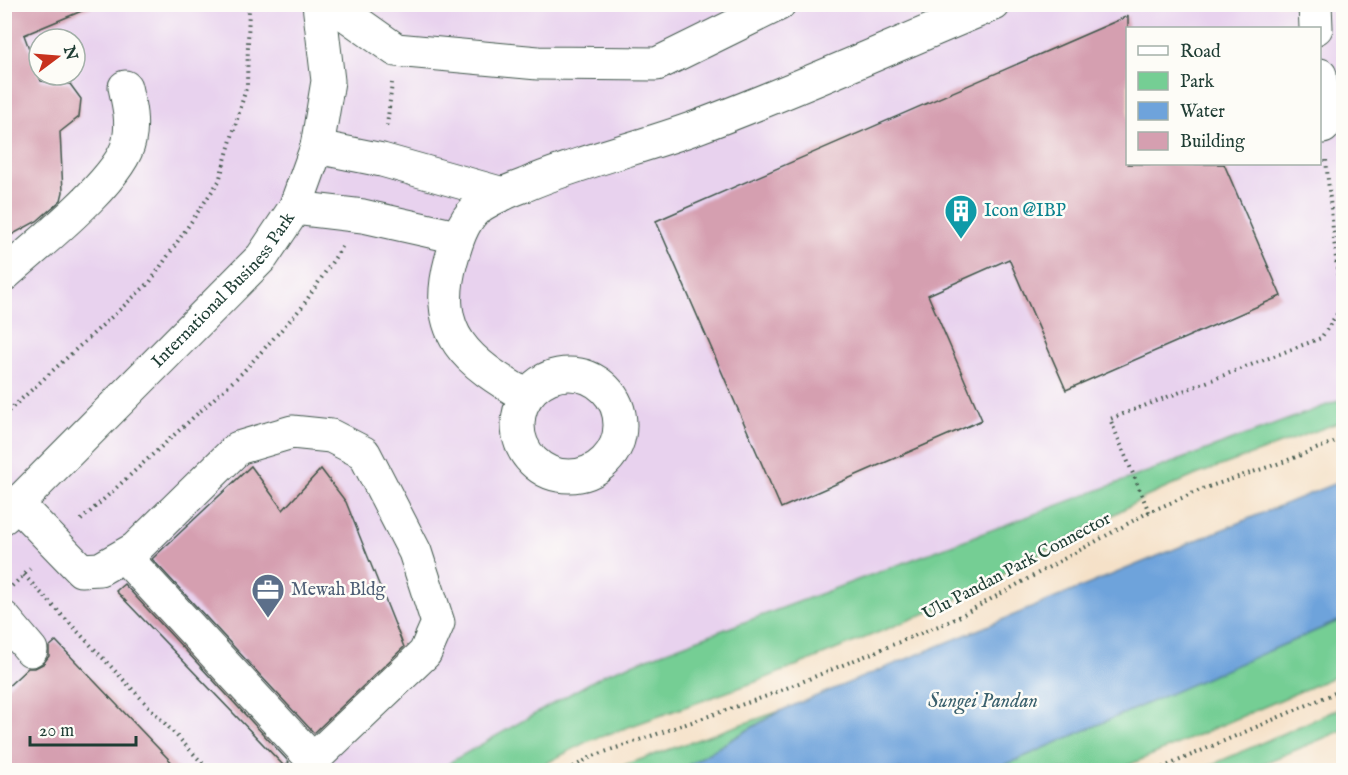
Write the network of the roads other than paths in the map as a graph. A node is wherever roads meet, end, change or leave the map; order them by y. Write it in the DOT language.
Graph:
graph roads {
  1 [pos="319,4"];
  2 [pos="331,4"];
  3 [pos="779,4"];
  4 [pos="994,4"];
  5 [pos="1315,4"];
  6 [pos="1316,27"];
  7 [pos="125,87"];
  8 [pos="1321,92"];
  9 [pos="1323,127"];
  10 [pos="318,147"];
  11 [pos="503,194"];
  12 [pos="295,208"];
  13 [pos="457,237"];
  14 [pos="4,275"];
  15 [pos="526,396"];
  16 [pos="11,511"];
  17 [pos="124,556"];
  18 [pos="4,618"];
  19 [pos="31,650"];
  1 -- 10 [label="lane, International Business Park"];
  2 -- 3 [label="lane"];
  4 -- 11 [label="lane"];
  5 -- 6 [label="lane"];
  7 -- 14 [label="lane"];
  8 -- 9 [label="lane"];
  10 -- 11 [label="lane"];
  10 -- 12 [label="lane, International Business Park"];
  11 -- 13 [label="lane"];
  12 -- 13 [label="lane"];
  12 -- 16 [label="lane, International Business Park"];
  13 -- 15 [label="lane"];
  16 -- 17 [label="lane"];
  17 -- 17 [label="lane"];
  18 -- 19 [label="lane"];
}
